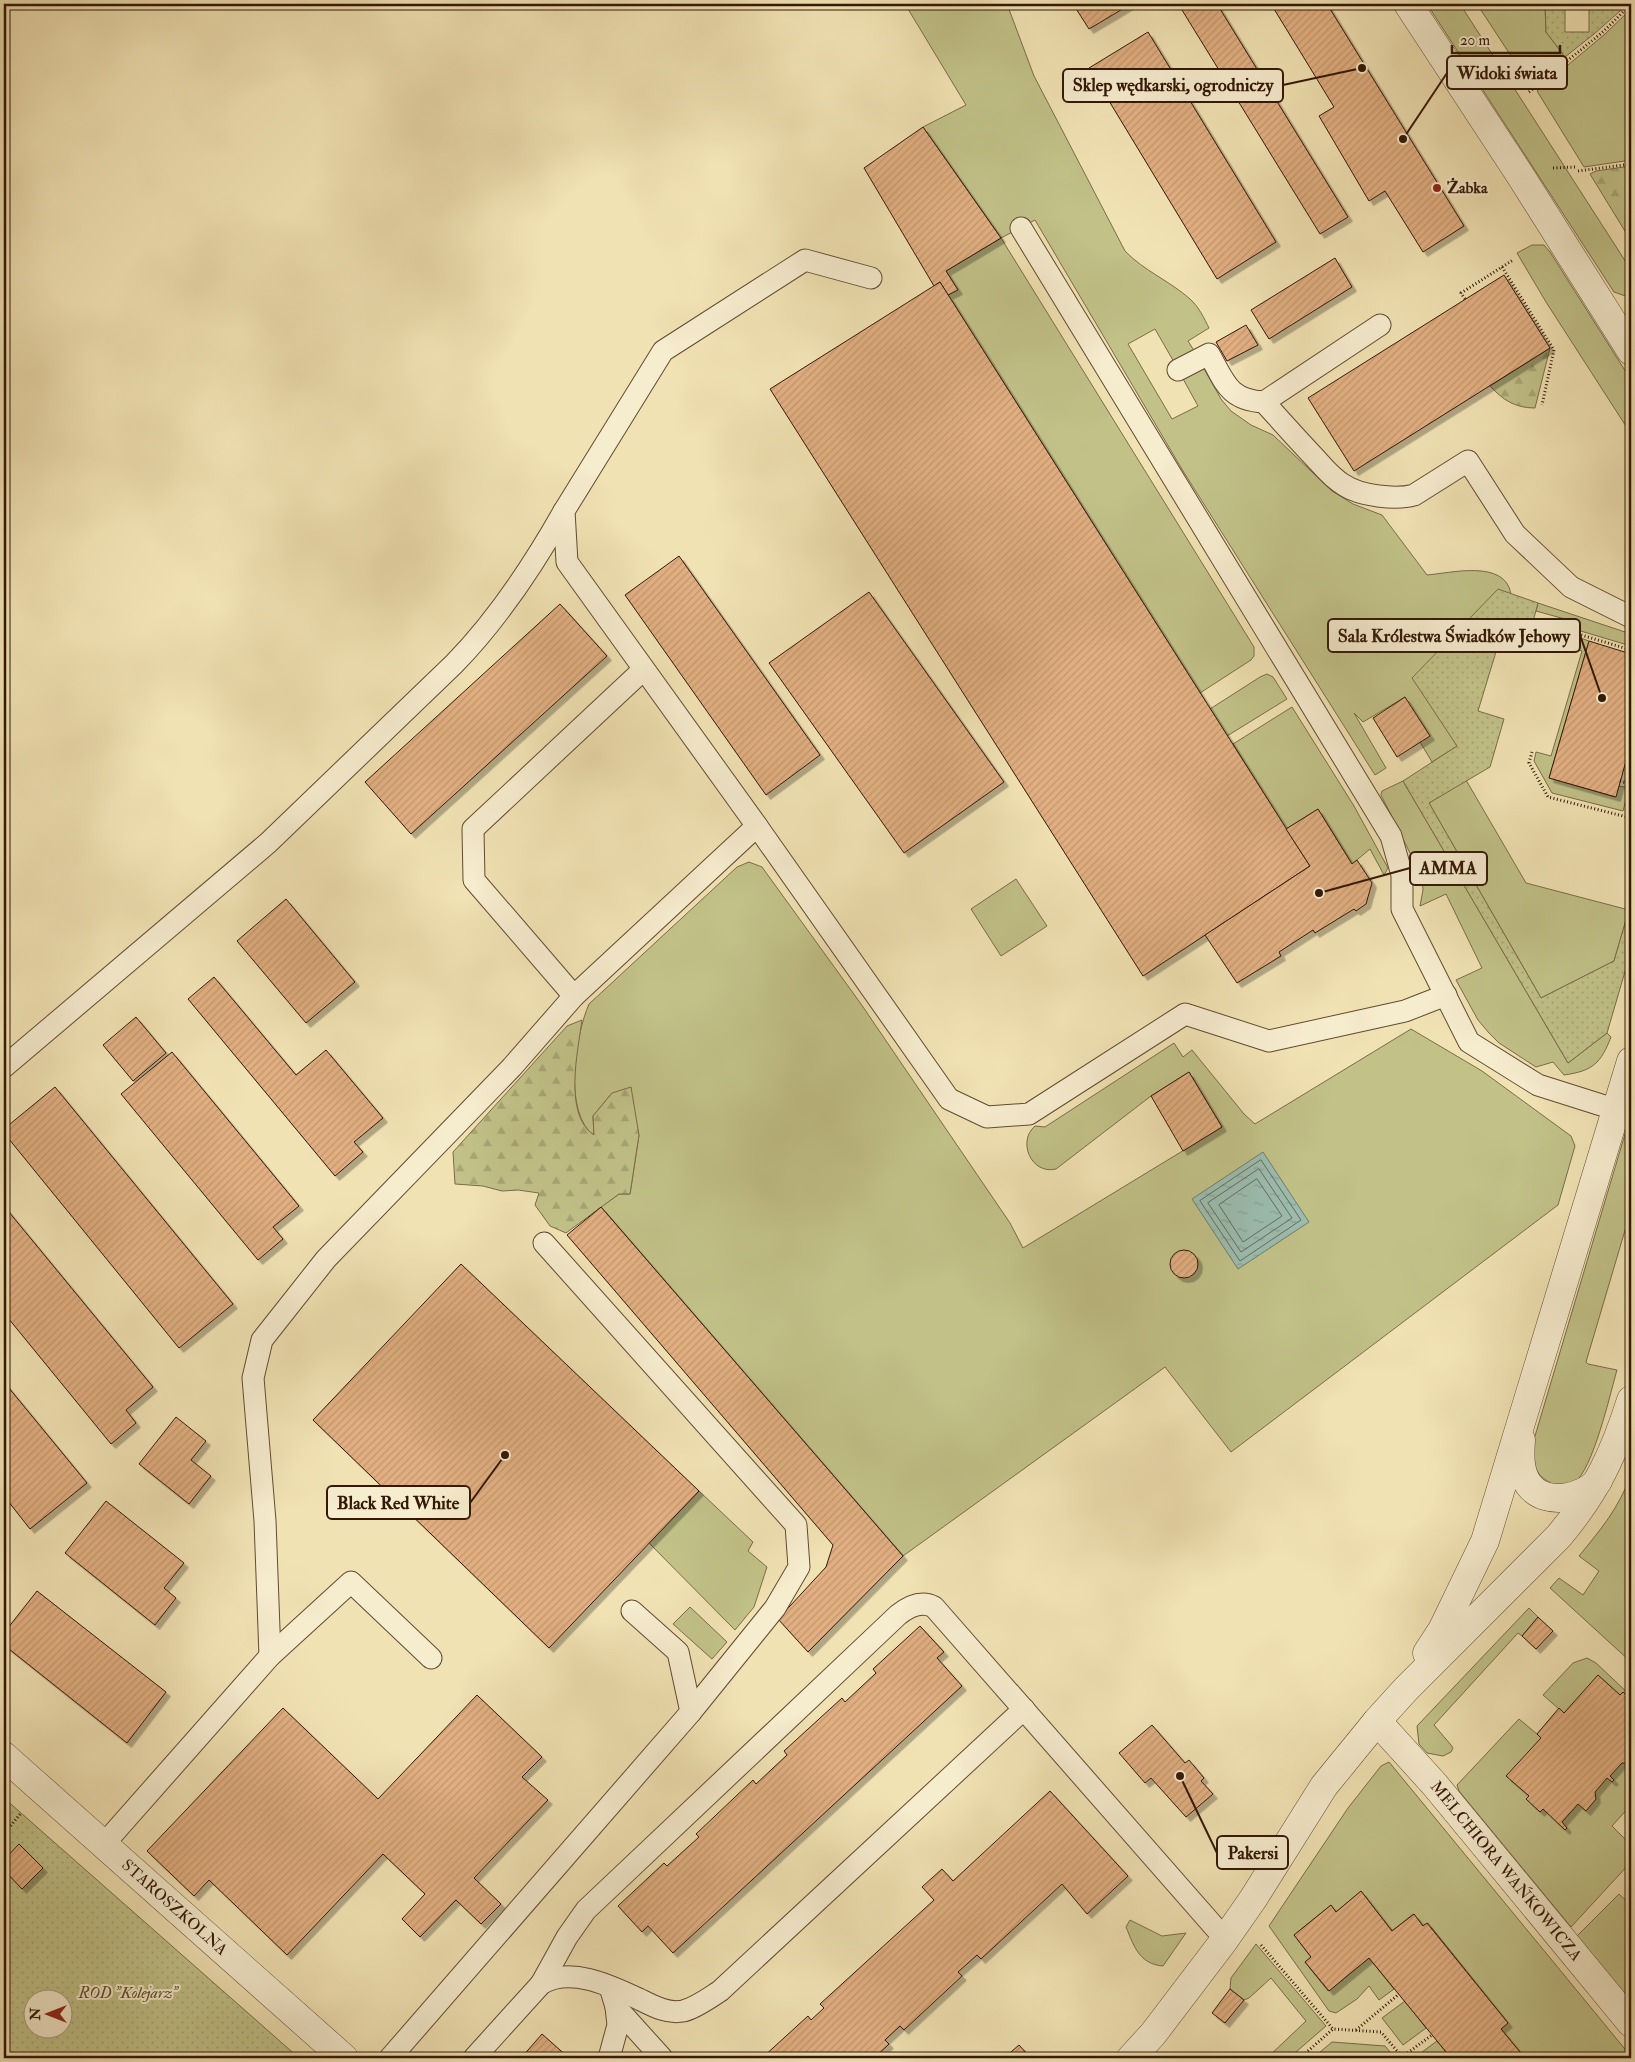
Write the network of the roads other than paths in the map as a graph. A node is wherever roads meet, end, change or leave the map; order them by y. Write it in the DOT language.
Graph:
graph roads {
  1 [pos="1408,4"];
  2 [pos="1021,228"];
  3 [pos="871,278"];
  4 [pos="1380,325"];
  5 [pos="1627,334"];
  6 [pos="1178,370"];
  7 [pos="1264,402"];
  8 [pos="564,511"];
  9 [pos="1631,617"];
  10 [pos="643,670"];
  11 [pos="757,826"];
  12 [pos="1446,995"];
  13 [pos="574,996"];
  14 [pos="1631,1061"];
  15 [pos="4,1067"];
  16 [pos="1617,1110"];
  17 [pos="544,1243"];
  18 [pos="1631,1400"];
  19 [pos="1524,1411"];
  20 [pos="1600,1480"];
  21 [pos="632,1612"];
  22 [pos="270,1656"];
  23 [pos="431,1658"];
  24 [pos="1406,1689"];
  25 [pos="1024,1709"];
  26 [pos="691,1712"];
  27 [pos="1377,1720"];
  28 [pos="4,1756"];
  29 [pos="104,1844"];
  30 [pos="1226,1939"];
  31 [pos="541,1984"];
  32 [pos="610,1987"];
  33 [pos="616,2007"];
  34 [pos="1631,2023"];
  35 [pos="344,2058"];
  36 [pos="390,2058"];
  37 [pos="474,2058"];
  38 [pos="609,2058"];
  39 [pos="662,2058"];
  40 [pos="1131,2058"];
  1 -- 5 [label="street"];
  2 -- 12 [label="lane"];
  3 -- 8 [label="lane"];
  4 -- 7 [label="lane"];
  6 -- 7 [label="lane"];
  7 -- 9 [label="lane"];
  8 -- 10 [label="lane"];
  8 -- 15 [label="lane"];
  10 -- 11 [label="lane"];
  10 -- 13 [label="lane"];
  11 -- 12 [label="lane"];
  11 -- 13 [label="lane"];
  12 -- 16 [label="lane"];
  13 -- 22 [label="lane"];
  14 -- 16 [label="street"];
  16 -- 19 [label="street"];
  17 -- 26 [label="lane"];
  18 -- 20 [label="street"];
  19 -- 20 [label="street"];
  19 -- 24 [label="street"];
  20 -- 24 [label="street"];
  21 -- 26 [label="lane"];
  22 -- 23 [label="lane"];
  22 -- 29 [label="lane"];
  24 -- 27 [label="street"];
  25 -- 30 [label="lane"];
  25 -- 31 [label="lane"];
  25 -- 32 [label="lane"];
  26 -- 36 [label="lane"];
  27 -- 30 [label="street"];
  27 -- 34 [label="street, MELCHIORA WAŃKOWICZA"];
  28 -- 29 [label="street, STAROSZKOLNA"];
  29 -- 35 [label="street, STAROSZKOLNA"];
  30 -- 40 [label="street"];
  31 -- 32 [label="lane"];
  31 -- 37 [label="lane"];
  32 -- 33 [label="lane"];
  33 -- 38 [label="lane"];
  33 -- 39 [label="lane"];
}
